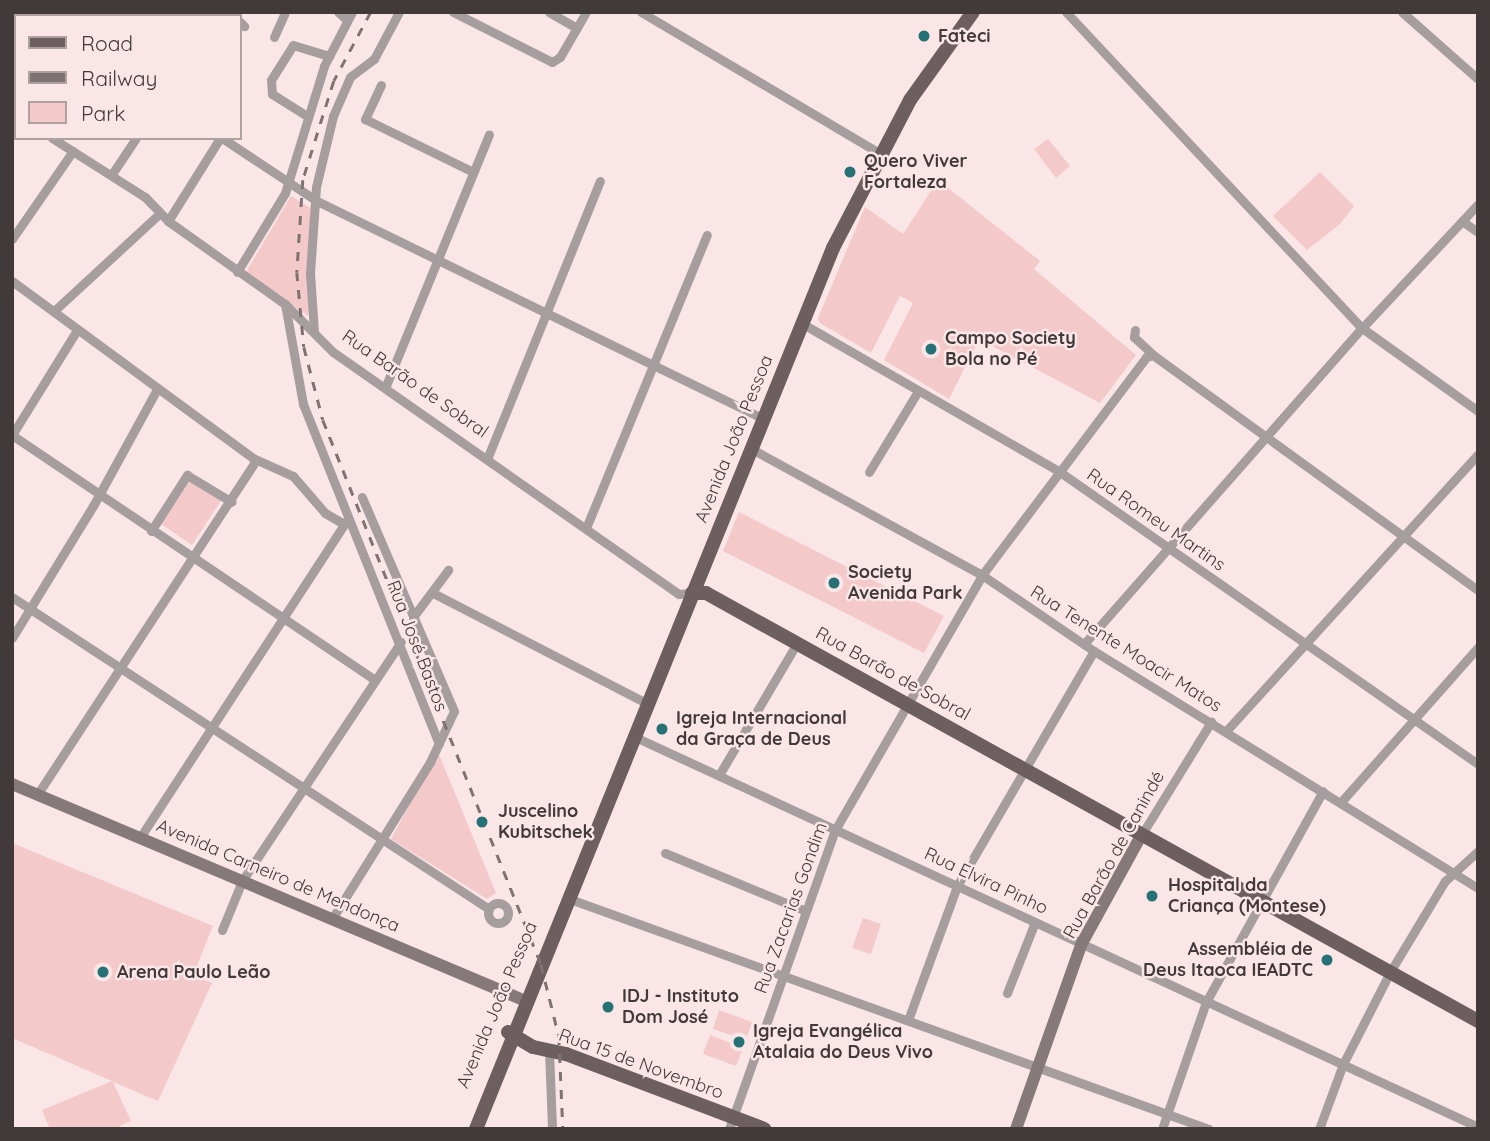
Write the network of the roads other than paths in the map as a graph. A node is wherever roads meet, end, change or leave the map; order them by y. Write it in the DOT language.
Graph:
graph roads {
  1 [pos="285,12"];
  2 [pos="338,12"];
  3 [pos="399,12"];
  4 [pos="453,12"];
  5 [pos="549,12"];
  6 [pos="586,12"];
  7 [pos="641,12"];
  8 [pos="973,12"];
  9 [pos="1066,12"];
  10 [pos="1402,12"];
  11 [pos="350,16"];
  12 [pos="577,28"];
  13 [pos="274,37"];
  14 [pos="329,56"];
  15 [pos="1478,79"];
  16 [pos="381,85"];
  17 [pos="307,116"];
  18 [pos="489,135"];
  19 [pos="55,140"];
  20 [pos="135,140"];
  21 [pos="219,140"];
  22 [pos="223,140"];
  23 [pos="73,151"];
  24 [pos="879,153"];
  25 [pos="473,172"];
  26 [pos="112,174"];
  27 [pos="290,181"];
  28 [pos="600,181"];
  29 [pos="317,201"];
  30 [pos="1478,204"];
  31 [pos="160,214"];
  32 [pos="1462,220"];
  33 [pos="168,221"];
  34 [pos="1478,232"];
  35 [pos="707,235"];
  36 [pos="12,239"];
  37 [pos="436,260"];
  38 [pos="237,272"];
  39 [pos="12,281"];
  40 [pos="285,304"];
  41 [pos="55,310"];
  42 [pos="544,314"];
  43 [pos="803,324"];
  44 [pos="1362,328"];
  45 [pos="77,330"];
  46 [pos="1135,330"];
  47 [pos="314,332"];
  48 [pos="1153,355"];
  49 [pos="652,365"];
  50 [pos="385,388"];
  51 [pos="157,389"];
  52 [pos="918,391"];
  53 [pos="1478,411"];
  54 [pos="762,418"];
  55 [pos="12,435"];
  56 [pos="1266,439"];
  57 [pos="750,448"];
  58 [pos="1478,454"];
  59 [pos="487,459"];
  60 [pos="256,460"];
  61 [pos="869,472"];
  62 [pos="1060,472"];
  63 [pos="99,496"];
  64 [pos="362,497"];
  65 [pos="232,502"];
  66 [pos="346,521"];
  67 [pos="586,528"];
  68 [pos="151,531"];
  69 [pos="1402,535"];
  70 [pos="1169,549"];
  71 [pos="193,558"];
  72 [pos="448,570"];
  73 [pos="982,575"];
  74 [pos="1478,590"];
  75 [pos="433,593"];
  76 [pos="692,593"];
  77 [pos="12,597"];
  78 [pos="30,609"];
  79 [pos="412,617"];
  80 [pos="282,619"];
  81 [pos="12,638"];
  82 [pos="401,642"];
  83 [pos="1305,642"];
  84 [pos="797,643"];
  85 [pos="1084,644"];
  86 [pos="1478,647"];
  87 [pos="1094,651"];
  88 [pos="122,668"];
  89 [pos="375,680"];
  90 [pos="905,702"];
  91 [pos="646,704"];
  92 [pos="1415,721"];
  93 [pos="1211,722"];
  94 [pos="212,728"];
  95 [pos="1227,730"];
  96 [pos="633,736"];
  97 [pos="439,744"];
  98 [pos="1478,764"];
  99 [pos="1024,769"];
  100 [pos="719,775"];
  101 [pos="12,785"];
  102 [pos="302,788"];
  103 [pos="1323,791"];
  104 [pos="37,795"];
  105 [pos="1341,802"];
  106 [pos="835,830"];
  107 [pos="1142,834"];
  108 [pos="141,836"];
  109 [pos="381,841"];
  110 [pos="1478,852"];
  111 [pos="665,853"];
  112 [pos="1454,873"];
  113 [pos="242,881"];
  114 [pos="957,886"];
  115 [pos="1478,888"];
  116 [pos="567,898"];
  117 [pos="1261,900"];
  118 [pos="489,909"];
  119 [pos="806,911"];
  120 [pos="332,919"];
  121 [pos="1035,922"];
  122 [pos="222,930"];
  123 [pos="1082,943"];
  124 [pos="1390,972"];
  125 [pos="782,976"];
  126 [pos="1007,993"];
  127 [pos="524,1000"];
  128 [pos="1206,1002"];
  129 [pos="908,1020"];
  130 [pos="1478,1021"];
  131 [pos="510,1035"];
  132 [pos="549,1050"];
  133 [pos="1343,1063"];
  134 [pos="1037,1069"];
  135 [pos="1167,1113"];
  136 [pos="731,1123"];
  137 [pos="1477,1127"];
  138 [pos="466,1129"];
  139 [pos="476,1129"];
  140 [pos="552,1129"];
  141 [pos="764,1129"];
  142 [pos="1016,1129"];
  143 [pos="1162,1129"];
  144 [pos="1209,1129"];
  145 [pos="1319,1129"];
  1 -- 13 [label="street"];
  2 -- 11 [label="street"];
  3 -- 29 [label="street"];
  4 -- 12 [label="street"];
  5 -- 12 [label="street"];
  6 -- 12 [label="street"];
  7 -- 24 [label="street"];
  8 -- 24 [label="main road, Avenida João Pessoa"];
  9 -- 44 [label="street"];
  10 -- 15 [label="street"];
  11 -- 14 [label="street"];
  14 -- 17 [label="street"];
  14 -- 17 [label="street"];
  16 -- 25 [label="street"];
  17 -- 27 [label="street"];
  18 -- 25 [label="street"];
  19 -- 23 [label="street, Rua Barão de Sobral"];
  20 -- 26 [label="street"];
  21 -- 33 [label="street"];
  22 -- 27 [label="street"];
  23 -- 26 [label="street, Rua Barão de Sobral"];
  23 -- 36 [label="street"];
  24 -- 43 [label="main road, Avenida João Pessoa"];
  25 -- 37 [label="street"];
  26 -- 31 [label="street, Rua Barão de Sobral"];
  27 -- 29 [label="street"];
  27 -- 38 [label="street"];
  28 -- 42 [label="street"];
  29 -- 37 [label="street"];
  29 -- 47 [label="street"];
  30 -- 32 [label="street"];
  31 -- 33 [label="street, Rua Barão de Sobral"];
  31 -- 41 [label="street"];
  32 -- 34 [label="street"];
  32 -- 44 [label="street"];
  33 -- 38 [label="street, Rua Barão de Sobral"];
  35 -- 49 [label="street"];
  37 -- 42 [label="street"];
  37 -- 50 [label="street"];
  38 -- 40 [label="street, Rua Barão de Sobral"];
  39 -- 41 [label="street"];
  40 -- 47 [label="street, Rua Barão de Sobral"];
  40 -- 66 [label="street, Rua José Bastos"];
  41 -- 45 [label="street"];
  42 -- 49 [label="street"];
  42 -- 59 [label="street"];
  43 -- 52 [label="street, Rua Romeu Martins"];
  43 -- 54 [label="main road, Avenida João Pessoa"];
  44 -- 53 [label="street"];
  44 -- 56 [label="street"];
  45 -- 51 [label="street"];
  45 -- 55 [label="street"];
  46 -- 48 [label="street"];
  47 -- 50 [label="street, Rua Barão de Sobral"];
  48 -- 56 [label="street"];
  48 -- 62 [label="street, Rua Zacarias Gondim"];
  49 -- 54 [label="street"];
  49 -- 67 [label="street"];
  50 -- 59 [label="street, Rua Barão de Sobral"];
  51 -- 60 [label="street"];
  51 -- 63 [label="street"];
  52 -- 61 [label="street"];
  52 -- 62 [label="street, Rua Romeu Martins"];
  54 -- 57 [label="main road, Avenida João Pessoa"];
  55 -- 63 [label="street"];
  56 -- 69 [label="street"];
  56 -- 70 [label="street"];
  57 -- 73 [label="street, Rua Tenente Moacir Matos"];
  57 -- 76 [label="main road, Avenida João Pessoa"];
  58 -- 69 [label="street"];
  59 -- 67 [label="street, Rua Barão de Sobral"];
  60 -- 65 [label="street"];
  60 -- 66 [label="street"];
  62 -- 70 [label="street, Rua Romeu Martins"];
  62 -- 73 [label="street, Rua Zacarias Gondim"];
  63 -- 68 [label="street"];
  63 -- 78 [label="street"];
  64 -- 79 [label="street, Rua José Bastos"];
  65 -- 68 [label="street"];
  65 -- 71 [label="street"];
  66 -- 80 [label="street"];
  66 -- 82 [label="street, Rua José Bastos"];
  67 -- 76 [label="street, Rua Barão de Sobral"];
  68 -- 71 [label="street"];
  69 -- 74 [label="street"];
  69 -- 83 [label="street"];
  70 -- 83 [label="street, Rua Romeu Martins"];
  70 -- 85 [label="street"];
  71 -- 80 [label="street"];
  71 -- 88 [label="street"];
  72 -- 75 [label="street"];
  73 -- 85 [label="street, Rua Tenente Moacir Matos"];
  73 -- 90 [label="street, Rua Zacarias Gondim"];
  75 -- 79 [label="street"];
  75 -- 91 [label="street"];
  76 -- 84 [label="main road, Rua Barão de Sobral"];
  76 -- 91 [label="main road, Avenida João Pessoa"];
  77 -- 78 [label="street"];
  78 -- 81 [label="street"];
  78 -- 88 [label="street"];
  79 -- 97 [label="street, Rua José Bastos"];
  80 -- 89 [label="street"];
  80 -- 94 [label="street"];
  82 -- 89 [label="street"];
  82 -- 97 [label="street, Rua José Bastos"];
  83 -- 92 [label="street, Rua Romeu Martins"];
  83 -- 95 [label="street"];
  84 -- 90 [label="main road, Rua Barão de Sobral"];
  84 -- 100 [label="street"];
  85 -- 87 [label="street, Rua Tenente Moacir Matos"];
  86 -- 92 [label="street"];
  87 -- 93 [label="street, Rua Tenente Moacir Matos"];
  87 -- 99 [label="street"];
  88 -- 94 [label="street"];
  88 -- 104 [label="street"];
  89 -- 102 [label="street"];
  90 -- 99 [label="main road, Rua Barão de Sobral"];
  90 -- 106 [label="street, Rua Zacarias Gondim"];
  91 -- 96 [label="main road, Avenida João Pessoa"];
  92 -- 98 [label="street, Rua Romeu Martins"];
  92 -- 105 [label="street"];
  93 -- 95 [label="street, Rua Tenente Moacir Matos"];
  93 -- 107 [label="street, Rua Barão de Canindé"];
  94 -- 102 [label="street"];
  94 -- 108 [label="street"];
  95 -- 103 [label="street, Rua Tenente Moacir Matos"];
  96 -- 100 [label="street, Rua Elvira Pinho"];
  96 -- 116 [label="main road, Avenida João Pessoa"];
  97 -- 109 [label="street"];
  99 -- 107 [label="main road, Rua Barão de Sobral"];
  99 -- 114 [label="street"];
  100 -- 106 [label="street, Rua Elvira Pinho"];
  101 -- 104 [label="main road, Avenida Carneiro de Mendonça"];
  102 -- 109 [label="street"];
  102 -- 113 [label="street"];
  103 -- 105 [label="street, Rua Tenente Moacir Matos"];
  103 -- 117 [label="street"];
  104 -- 108 [label="main road, Avenida Carneiro de Mendonça"];
  105 -- 112 [label="street, Rua Tenente Moacir Matos"];
  106 -- 114 [label="street, Rua Elvira Pinho"];
  106 -- 119 [label="street, Rua Zacarias Gondim"];
  107 -- 117 [label="main road, Rua Barão de Sobral"];
  107 -- 123 [label="main road, Rua Barão de Canindé"];
  108 -- 113 [label="main road, Avenida Carneiro de Mendonça"];
  109 -- 118 [label="street"];
  109 -- 120 [label="street"];
  110 -- 112 [label="street"];
  111 -- 119 [label="street"];
  112 -- 115 [label="street, Rua Tenente Moacir Matos"];
  112 -- 124 [label="street"];
  113 -- 120 [label="main road, Avenida Carneiro de Mendonça"];
  113 -- 122 [label="street"];
  114 -- 121 [label="street, Rua Elvira Pinho"];
  114 -- 129 [label="street"];
  116 -- 125 [label="street"];
  116 -- 127 [label="main road, Avenida João Pessoa"];
  117 -- 124 [label="main road, Rua Barão de Sobral"];
  117 -- 128 [label="street"];
  119 -- 125 [label="street, Rua Zacarias Gondim"];
  120 -- 127 [label="main road, Avenida Carneiro de Mendonça"];
  121 -- 123 [label="street, Rua Elvira Pinho"];
  121 -- 126 [label="street"];
  123 -- 128 [label="street, Rua Elvira Pinho"];
  123 -- 134 [label="main road, Rua Barão de Canindé"];
  124 -- 130 [label="main road, Rua Barão de Sobral"];
  124 -- 133 [label="street"];
  125 -- 129 [label="street"];
  125 -- 136 [label="street, Rua Zacarias Gondim"];
  127 -- 131 [label="main road, Avenida João Pessoa"];
  128 -- 133 [label="street, Rua Elvira Pinho"];
  128 -- 135 [label="street"];
  129 -- 134 [label="street"];
  131 -- 132 [label="main road, Rua 15 de Novembro"];
  131 -- 138 [label="main road, Avenida João Pessoa"];
  131 -- 139 [label="main road, Avenida João Pessoa"];
  132 -- 136 [label="main road, Rua 15 de Novembro"];
  132 -- 140 [label="street"];
  133 -- 137 [label="street, Rua Elvira Pinho"];
  133 -- 145 [label="street"];
  134 -- 135 [label="street"];
  134 -- 142 [label="main road, Rua Barão de Canindé"];
  135 -- 143 [label="street"];
  135 -- 144 [label="street"];
  136 -- 141 [label="main road, Rua 15 de Novembro"];
}
